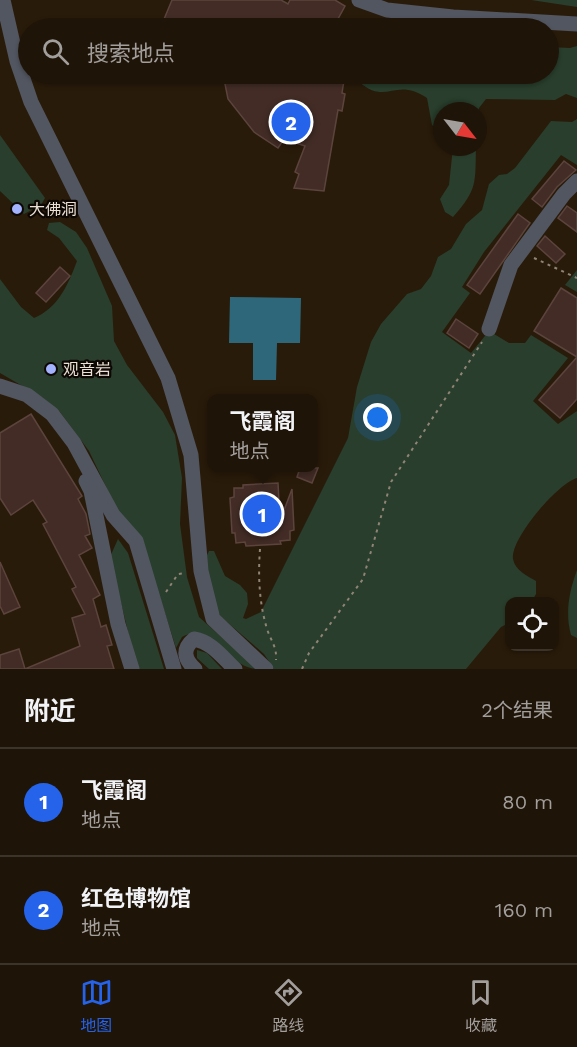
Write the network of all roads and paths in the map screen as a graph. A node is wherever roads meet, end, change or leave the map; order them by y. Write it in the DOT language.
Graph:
graph roads {
  1 [pos="3,0"];
  2 [pos="359,0"];
  3 [pos="476,18"];
  4 [pos="559,23"];
  5 [pos="577,24"];
  6 [pos="18,64"];
  7 [pos="25,84"];
  8 [pos="577,182"];
  9 [pos="521,252"];
  10 [pos="577,278"];
  11 [pos="489,329"];
  12 [pos="0,386"];
  13 [pos="27,395"];
  14 [pos="260,549"];
  15 [pos="201,571"];
  16 [pos="156,602"];
  17 [pos="132,669"];
  18 [pos="174,669"];
  19 [pos="195,669"];
  20 [pos="235,669"];
  21 [pos="266,669"];
  22 [pos="275,669"];
  23 [pos="302,669"];
  1 -- 6 [label="street"];
  2 -- 3 [label="street"];
  4 -- 5 [label="street"];
  7 -- 15 [label="street"];
  8 -- 9 [label="street"];
  9 -- 10 [label="path"];
  9 -- 11 [label="street"];
  11 -- 23 [label="path"];
  12 -- 13 [label="street"];
  13 -- 16 [label="street"];
  13 -- 17 [label="street"];
  14 -- 22 [label="path"];
  15 -- 16 [label="path"];
  15 -- 21 [label="street"];
  16 -- 18 [label="street"];
  19 -- 20 [label="street"];
}
